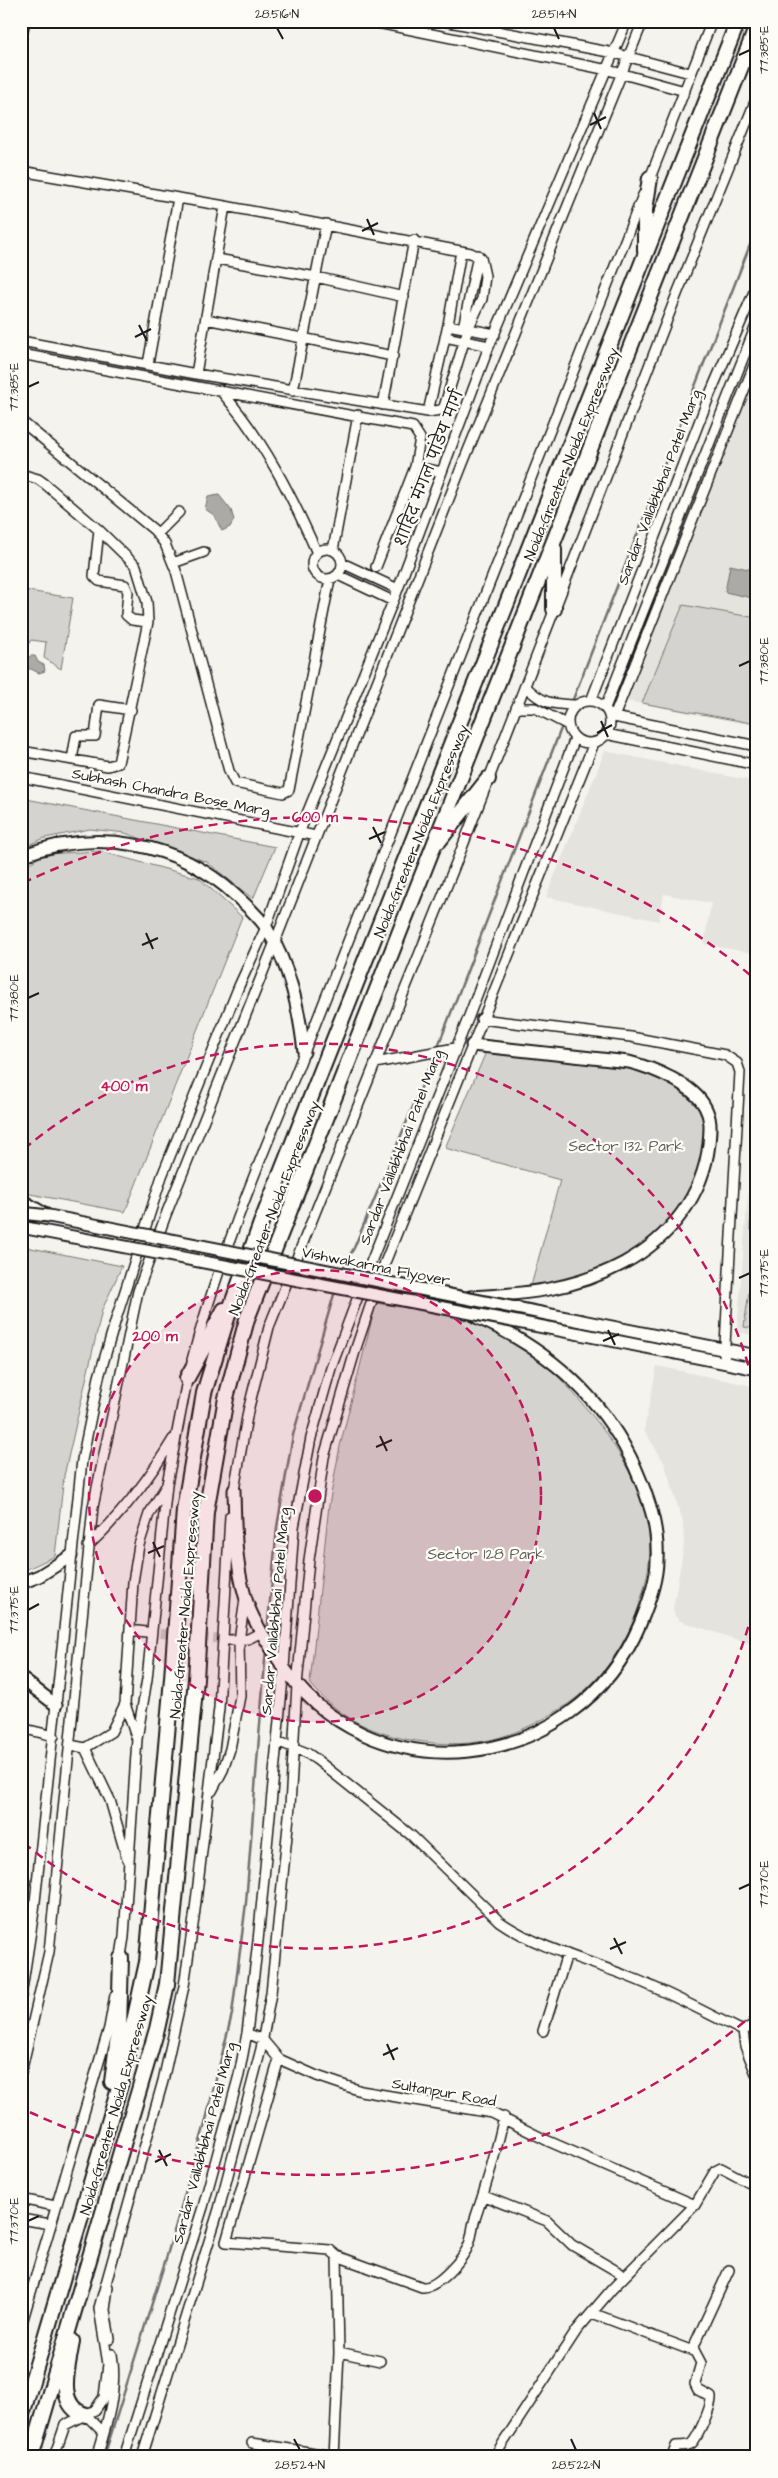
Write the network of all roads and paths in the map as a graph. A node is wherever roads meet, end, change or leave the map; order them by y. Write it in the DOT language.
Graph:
graph roads {
  1 [pos="25,21"];
  2 [pos="368,21"];
  3 [pos="444,21"];
  4 [pos="627,21"];
  5 [pos="643,21"];
  6 [pos="712,21"];
  7 [pos="738,21"];
  8 [pos="757,26"];
  9 [pos="21,39"];
  10 [pos="614,53"];
  11 [pos="629,57"];
  12 [pos="608,70"];
  13 [pos="690,73"];
  14 [pos="623,74"];
  15 [pos="685,91"];
  16 [pos="757,98"];
  17 [pos="21,171"];
  18 [pos="650,178"];
  19 [pos="178,198"];
  20 [pos="225,206"];
  21 [pos="326,224"];
  22 [pos="414,240"];
  23 [pos="461,251"];
  24 [pos="478,255"];
  25 [pos="646,256"];
  26 [pos="217,259"];
  27 [pos="316,277"];
  28 [pos="757,285"];
  29 [pos="404,297"];
  30 [pos="206,319"];
  31 [pos="757,323"];
  32 [pos="448,325"];
  33 [pos="465,328"];
  34 [pos="495,334"];
  35 [pos="445,337"];
  36 [pos="303,338"];
  37 [pos="466,340"];
  38 [pos="21,341"];
  39 [pos="489,346"];
  40 [pos="21,354"];
  41 [pos="392,356"];
  42 [pos="757,358"];
  43 [pos="148,364"];
  44 [pos="196,374"];
  45 [pos="220,390"];
  46 [pos="292,391"];
  47 [pos="383,405"];
  48 [pos="428,412"];
  49 [pos="358,415"];
  50 [pos="21,421"];
  51 [pos="415,467"];
  52 [pos="442,472"];
  53 [pos="21,474"];
  54 [pos="179,512"];
  55 [pos="99,530"];
  56 [pos="157,534"];
  57 [pos="554,540"];
  58 [pos="333,550"];
  59 [pos="204,552"];
  60 [pos="317,553"];
  61 [pos="173,563"];
  62 [pos="342,563"];
  63 [pos="376,567"];
  64 [pos="369,574"];
  65 [pos="334,577"];
  66 [pos="364,586"];
  67 [pos="398,588"];
  68 [pos="393,601"];
  69 [pos="554,609"];
  70 [pos="148,622"];
  71 [pos="525,686"];
  72 [pos="591,701"];
  73 [pos="576,705"];
  74 [pos="516,708"];
  75 [pos="130,710"];
  76 [pos="610,714"];
  77 [pos="568,725"];
  78 [pos="606,734"];
  79 [pos="575,738"];
  80 [pos="594,742"];
  81 [pos="757,746"];
  82 [pos="21,751"];
  83 [pos="72,760"];
  84 [pos="757,765"];
  85 [pos="21,777"];
  86 [pos="488,779"];
  87 [pos="300,831"];
  88 [pos="316,836"];
  89 [pos="430,853"];
  90 [pos="21,856"];
  91 [pos="534,890"];
  92 [pos="544,893"];
  93 [pos="266,927"];
  94 [pos="275,942"];
  95 [pos="481,1019"];
  96 [pos="472,1044"];
  97 [pos="455,1048"];
  98 [pos="304,1052"];
  99 [pos="375,1063"];
  100 [pos="21,1200"];
  101 [pos="21,1213"];
  102 [pos="49,1216"];
  103 [pos="21,1229"];
  104 [pos="126,1287"];
  105 [pos="138,1290"];
  106 [pos="237,1291"];
  107 [pos="456,1298"];
  108 [pos="469,1313"];
  109 [pos="725,1350"];
  110 [pos="757,1356"];
  111 [pos="724,1363"];
  112 [pos="757,1369"];
  113 [pos="187,1378"];
  114 [pos="175,1435"];
  115 [pos="167,1484"];
  116 [pos="234,1490"];
  117 [pos="88,1546"];
  118 [pos="72,1556"];
  119 [pos="21,1583"];
  120 [pos="246,1599"];
  121 [pos="130,1630"];
  122 [pos="146,1632"];
  123 [pos="262,1633"];
  124 [pos="228,1640"];
  125 [pos="240,1640"];
  126 [pos="284,1668"];
  127 [pos="21,1678"];
  128 [pos="297,1685"];
  129 [pos="125,1704"];
  130 [pos="56,1706"];
  131 [pos="21,1728"];
  132 [pos="54,1736"];
  133 [pos="137,1739"];
  134 [pos="277,1741"];
  135 [pos="70,1744"];
  136 [pos="294,1747"];
  137 [pos="85,1748"];
  138 [pos="208,1797"];
  139 [pos="129,1867"];
  140 [pos="567,1954"];
  141 [pos="121,1958"];
  142 [pos="21,1996"];
  143 [pos="757,2022"];
  144 [pos="543,2031"];
  145 [pos="743,2031"];
  146 [pos="247,2033"];
  147 [pos="263,2040"];
  148 [pos="279,2059"];
  149 [pos="21,2073"];
  150 [pos="757,2076"];
  151 [pos="504,2117"];
  152 [pos="105,2135"];
  153 [pos="757,2187"];
  154 [pos="484,2196"];
  155 [pos="21,2199"];
  156 [pos="694,2205"];
  157 [pos="55,2206"];
  158 [pos="21,2219"];
  159 [pos="50,2224"];
  160 [pos="338,2256"];
  161 [pos="111,2267"];
  162 [pos="729,2270"];
  163 [pos="625,2276"];
  164 [pos="78,2298"];
  165 [pos="592,2313"];
  166 [pos="21,2326"];
  167 [pos="693,2351"];
  168 [pos="339,2352"];
  169 [pos="380,2361"];
  170 [pos="86,2415"];
  171 [pos="21,2418"];
  172 [pos="104,2433"];
  173 [pos="252,2443"];
  174 [pos="334,2456"];
  175 [pos="30,2457"];
  176 [pos="54,2457"];
  177 [pos="97,2457"];
  178 [pos="124,2457"];
  179 [pos="142,2457"];
  180 [pos="494,2457"];
  181 [pos="672,2457"];
  1 -- 9 [label="street"];
  2 -- 12 [label="street"];
  3 -- 10 [label="street"];
  4 -- 10 [label="street, शाहिद मंगल पांडेय मार्ग"];
  5 -- 11 [label="street"];
  6 -- 13 [label="street"];
  7 -- 25 [label="highway, Noida-Greater Noida Expressway"];
  8 -- 57 [label="highway, Noida-Greater Noida Expressway"];
  10 -- 11 [label="street"];
  10 -- 12 [label="street, शाहिद मंगल पांडेय मार्ग"];
  11 -- 13 [label="street"];
  11 -- 14 [label="street"];
  12 -- 14 [label="street"];
  12 -- 34 [label="street, शाहिद मंगल पांडेय मार्ग"];
  13 -- 15 [label="street"];
  14 -- 15 [label="street"];
  14 -- 88 [label="street"];
  15 -- 18 [label="street"];
  16 -- 69 [label="street"];
  17 -- 19 [label="street"];
  18 -- 25 [label="highway"];
  18 -- 98 [label="street"];
  19 -- 20 [label="street"];
  19 -- 43 [label="street"];
  20 -- 21 [label="street"];
  20 -- 26 [label="street"];
  21 -- 22 [label="street"];
  21 -- 27 [label="street"];
  22 -- 23 [label="street"];
  22 -- 29 [label="street"];
  23 -- 24 [label="street"];
  23 -- 32 [label="street"];
  24 -- 33 [label="street"];
  24 -- 33 [label="street"];
  25 -- 106 [label="highway, Noida-Greater Noida Expressway"];
  26 -- 27 [label="street"];
  26 -- 30 [label="street"];
  27 -- 29 [label="street"];
  27 -- 36 [label="street"];
  28 -- 72 [label="street, Sardar Vallabhbhai Patel Marg"];
  29 -- 41 [label="street"];
  30 -- 36 [label="street"];
  30 -- 44 [label="street"];
  31 -- 76 [label="street, Sardar Vallabhbhai Patel Marg"];
  32 -- 33 [label="street"];
  32 -- 35 [label="street"];
  33 -- 34 [label="street"];
  33 -- 37 [label="street"];
  34 -- 39 [label="street, शाहिद मंगल पांडेय मार्ग"];
  35 -- 37 [label="street"];
  35 -- 48 [label="street"];
  36 -- 41 [label="street"];
  36 -- 46 [label="street"];
  37 -- 39 [label="street"];
  37 -- 48 [label="street"];
  38 -- 43 [label="street"];
  39 -- 52 [label="street, शाहिद मंगल पांडेय मार्ग"];
  40 -- 45 [label="street"];
  41 -- 47 [label="street"];
  42 -- 76 [label="street"];
  43 -- 44 [label="street"];
  44 -- 46 [label="street"];
  45 -- 49 [label="street"];
  45 -- 60 [label="street"];
  46 -- 47 [label="street"];
  47 -- 48 [label="street"];
  49 -- 51 [label="street"];
  49 -- 58 [label="street"];
  50 -- 56 [label="street"];
  51 -- 52 [label="street"];
  51 -- 63 [label="street"];
  52 -- 67 [label="street, शाहिद मंगल पांडेय मार्ग"];
  53 -- 55 [label="street"];
  54 -- 56 [label="street"];
  55 -- 70 [label="street"];
  55 -- 70 [label="street"];
  56 -- 61 [label="street"];
  57 -- 69 [label="highway"];
  57 -- 89 [label="highway, Noida-Greater Noida Expressway"];
  58 -- 60 [label="street"];
  58 -- 62 [label="street"];
  59 -- 61 [label="street"];
  60 -- 65 [label="street"];
  61 -- 65 [label="street"];
  62 -- 64 [label="street"];
  62 -- 65 [label="street"];
  64 -- 66 [label="street"];
  64 -- 67 [label="street"];
  65 -- 66 [label="street"];
  66 -- 68 [label="street"];
  67 -- 68 [label="street, शाहिद मंगल पांडेय मार्ग"];
  68 -- 87 [label="street, शाहिद मंगल पांडेय मार्ग"];
  69 -- 71 [label="street"];
  70 -- 75 [label="street"];
  71 -- 73 [label="street"];
  71 -- 74 [label="street"];
  72 -- 73 [label="street"];
  72 -- 76 [label="street"];
  73 -- 77 [label="street"];
  74 -- 77 [label="street"];
  74 -- 86 [label="street"];
  75 -- 83 [label="street"];
  75 -- 83 [label="street"];
  76 -- 78 [label="street, Sardar Vallabhbhai Patel Marg"];
  76 -- 81 [label="street"];
  77 -- 79 [label="street"];
  78 -- 80 [label="street"];
  78 -- 84 [label="street"];
  79 -- 80 [label="street"];
  79 -- 97 [label="street, Sardar Vallabhbhai Patel Marg"];
  80 -- 91 [label="street, Sardar Vallabhbhai Patel Marg"];
  82 -- 83 [label="street"];
  85 -- 87 [label="street, Subhash Chandra Bose Marg"];
  86 -- 89 [label="highway"];
  86 -- 99 [label="street"];
  87 -- 88 [label="street, Subhash Chandra Bose Marg"];
  87 -- 93 [label="street, शाहिद मंगल पांडेय मार्ग"];
  88 -- 94 [label="street"];
  89 -- 164 [label="highway, Noida-Greater Noida Expressway"];
  90 -- 93 [label="main road"];
  91 -- 92 [label="street"];
  91 -- 95 [label="street, Sardar Vallabhbhai Patel Marg"];
  93 -- 94 [label="main road"];
  93 -- 104 [label="street, शाहिद मंगल पांडेय मार्ग"];
  94 -- 98 [label="main road"];
  94 -- 105 [label="street"];
  95 -- 96 [label="street, Sardar Vallabhbhai Patel Marg"];
  95 -- 109 [label="street"];
  96 -- 107 [label="main road, bridge"];
  96 -- 128 [label="street, Sardar Vallabhbhai Patel Marg"];
  97 -- 99 [label="street"];
  97 -- 126 [label="street, Sardar Vallabhbhai Patel Marg"];
  98 -- 113 [label="street"];
  99 -- 116 [label="street"];
  100 -- 102 [label="main road"];
  101 -- 102 [label="main road, Vishwakarma Flyover, bridge"];
  102 -- 107 [label="main road, Vishwakarma Flyover, bridge"];
  103 -- 108 [label="main road, Vishwakarma Flyover, bridge"];
  104 -- 105 [label="street"];
  104 -- 118 [label="street, शाहिद मंगल पांडेय मार्ग"];
  105 -- 117 [label="street"];
  106 -- 113 [label="highway"];
  106 -- 152 [label="highway, Noida-Greater Noida Expressway"];
  107 -- 109 [label="main road, Vishwakarma Flyover, bridge"];
  108 -- 111 [label="main road, Vishwakarma Flyover, bridge"];
  108 -- 128 [label="main road, bridge"];
  109 -- 110 [label="main road, Vishwakarma Flyover"];
  109 -- 111 [label="street"];
  111 -- 112 [label="main road, Vishwakarma Flyover"];
  113 -- 114 [label="street"];
  114 -- 115 [label="street"];
  114 -- 117 [label="street"];
  115 -- 121 [label="street"];
  115 -- 133 [label="street"];
  116 -- 120 [label="main road"];
  116 -- 138 [label="street"];
  117 -- 135 [label="street"];
  118 -- 119 [label="main road"];
  118 -- 130 [label="street, शाहिद मंगल पांडेय मार्ग"];
  120 -- 123 [label="main road"];
  120 -- 125 [label="street"];
  121 -- 122 [label="street"];
  121 -- 129 [label="street"];
  123 -- 125 [label="street"];
  123 -- 126 [label="main road"];
  124 -- 125 [label="street"];
  125 -- 138 [label="street"];
  126 -- 128 [label="main road"];
  126 -- 134 [label="street, Sardar Vallabhbhai Patel Marg"];
  127 -- 130 [label="main road"];
  128 -- 136 [label="street, Sardar Vallabhbhai Patel Marg"];
  129 -- 133 [label="street"];
  129 -- 137 [label="street"];
  130 -- 132 [label="street, शाहिद मंगल पांडेय मार्ग"];
  131 -- 132 [label="street"];
  132 -- 142 [label="street, शाहिद मंगल पांडेय मार्ग"];
  133 -- 139 [label="street"];
  134 -- 136 [label="street"];
  134 -- 146 [label="street, Sardar Vallabhbhai Patel Marg"];
  135 -- 137 [label="street"];
  135 -- 149 [label="street"];
  136 -- 140 [label="street"];
  136 -- 147 [label="street, Sardar Vallabhbhai Patel Marg"];
  137 -- 139 [label="street"];
  138 -- 161 [label="street"];
  139 -- 141 [label="street"];
  140 -- 144 [label="street"];
  140 -- 145 [label="street"];
  141 -- 152 [label="highway"];
  141 -- 157 [label="street"];
  143 -- 145 [label="street"];
  145 -- 150 [label="street"];
  146 -- 147 [label="street, Sultanpur Road"];
  146 -- 178 [label="street, Sardar Vallabhbhai Patel Marg"];
  147 -- 148 [label="street, Sultanpur Road"];
  147 -- 179 [label="street, Sardar Vallabhbhai Patel Marg"];
  148 -- 151 [label="street, Sultanpur Road"];
  148 -- 160 [label="street"];
  151 -- 154 [label="street"];
  151 -- 156 [label="street, Sultanpur Road"];
  152 -- 171 [label="highway, Noida-Greater Noida Expressway"];
  153 -- 156 [label="street"];
  154 -- 160 [label="street"];
  154 -- 163 [label="street"];
  155 -- 157 [label="street"];
  156 -- 163 [label="street"];
  157 -- 159 [label="street"];
  158 -- 159 [label="street"];
  159 -- 166 [label="street"];
  160 -- 168 [label="street"];
  161 -- 170 [label="street"];
  161 -- 172 [label="street"];
  162 -- 167 [label="street"];
  163 -- 165 [label="street"];
  164 -- 170 [label="highway"];
  164 -- 175 [label="highway, Noida-Greater Noida Expressway"];
  165 -- 167 [label="street"];
  165 -- 180 [label="street"];
  167 -- 181 [label="street"];
  168 -- 169 [label="street"];
  168 -- 174 [label="street"];
  170 -- 172 [label="street"];
  170 -- 176 [label="street"];
  172 -- 177 [label="street"];
  173 -- 174 [label="street"];
}
